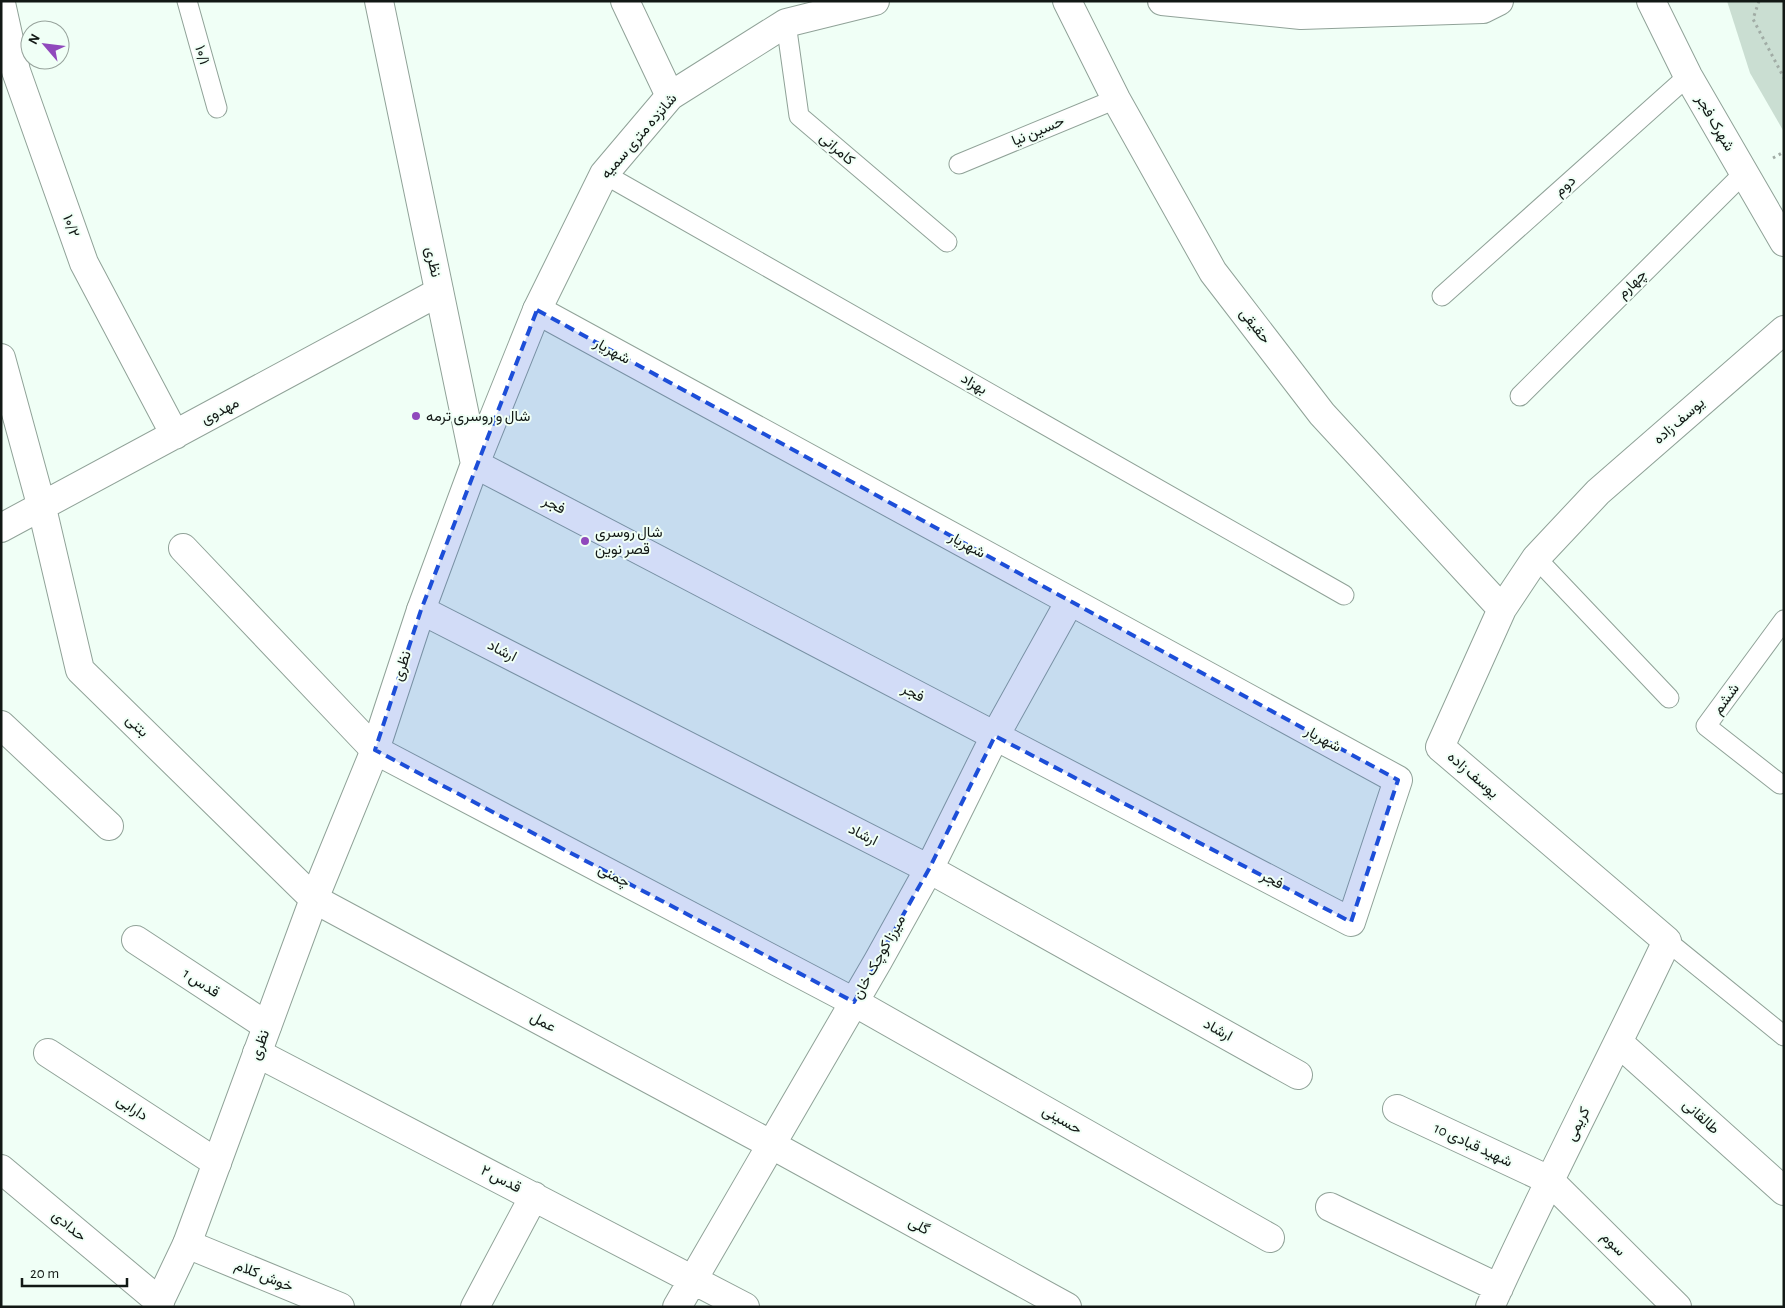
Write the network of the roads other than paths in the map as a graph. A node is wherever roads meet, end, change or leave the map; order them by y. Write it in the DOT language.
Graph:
graph roads {
  1 [pos="187,1"];
  2 [pos="625,1"];
  3 [pos="875,1"];
  4 [pos="1068,1"];
  5 [pos="1162,1"];
  6 [pos="1499,1"];
  7 [pos="1651,1"];
  8 [pos="380,2"];
  9 [pos="1,3"];
  10 [pos="1295,8"];
  11 [pos="786,23"];
  12 [pos="1688,76"];
  13 [pos="670,96"];
  14 [pos="1116,99"];
  15 [pos="217,108"];
  16 [pos="959,164"];
  17 [pos="1744,173"];
  18 [pos="604,174"];
  19 [pos="947,242"];
  20 [pos="1784,242"];
  21 [pos="439,292"];
  22 [pos="1442,296"];
  23 [pos="537,310"];
  24 [pos="1784,330"];
  25 [pos="1,358"];
  26 [pos="1520,396"];
  27 [pos="175,435"];
  28 [pos="475,464"];
  29 [pos="42,508"];
  30 [pos="1,528"];
  31 [pos="183,548"];
  32 [pos="1536,558"];
  33 [pos="1344,595"];
  34 [pos="1070,601"];
  35 [pos="1502,609"];
  36 [pos="421,610"];
  37 [pos="1784,620"];
  38 [pos="1669,698"];
  39 [pos="1,724"];
  40 [pos="995,736"];
  41 [pos="375,750"];
  42 [pos="1780,784"];
  43 [pos="109,826"];
  44 [pos="929,869"];
  45 [pos="314,899"];
  46 [pos="1352,922"];
  47 [pos="136,940"];
  48 [pos="1667,941"];
  49 [pos="854,1002"];
  50 [pos="267,1026"];
  51 [pos="1784,1036"];
  52 [pos="1619,1043"];
  53 [pos="48,1053"];
  54 [pos="256,1053"];
  55 [pos="1298,1075"];
  56 [pos="1397,1109"];
  57 [pos="772,1145"];
  58 [pos="217,1163"];
  59 [pos="1,1169"];
  60 [pos="1549,1180"];
  61 [pos="1784,1191"];
  62 [pos="534,1196"];
  63 [pos="1330,1207"];
  64 [pos="1270,1238"];
  65 [pos="187,1244"];
  66 [pos="694,1278"];
  67 [pos="1494,1297"];
  68 [pos="159,1304"];
  69 [pos="340,1307"];
  70 [pos="475,1307"];
  71 [pos="677,1307"];
  72 [pos="744,1307"];
  73 [pos="1067,1307"];
  74 [pos="1677,1307"];
  1 -- 15 [label="lane, ۱۰/۱"];
  2 -- 13 [label="street"];
  3 -- 11 [label="street, شانزده متری سمیه"];
  4 -- 14 [label="street, حقیقی"];
  5 -- 10 [label="street"];
  6 -- 10 [label="street"];
  7 -- 12 [label="street, شهرک فجر"];
  8 -- 21 [label="street, نظری"];
  9 -- 27 [label="street, ۱۰/۲"];
  11 -- 13 [label="street, شانزده متری سمیه"];
  11 -- 19 [label="lane, کامرانی"];
  12 -- 17 [label="street, شهرک فجر"];
  12 -- 22 [label="lane, دوم"];
  13 -- 18 [label="street, شانزده متری سمیه"];
  14 -- 16 [label="lane, حسین نیا"];
  14 -- 35 [label="street, حقیقی"];
  17 -- 20 [label="street, شهرک فجر"];
  17 -- 26 [label="lane, چهارم"];
  18 -- 23 [label="street, شانزده متری سمیه"];
  18 -- 33 [label="lane, بهزاد"];
  21 -- 27 [label="street, مهدوی"];
  21 -- 28 [label="street, نظری"];
  23 -- 28 [label="street, شانزده متری سمیه"];
  23 -- 34 [label="street, شهریار"];
  24 -- 32 [label="street, یوسف زاده"];
  25 -- 29 [label="street, بتنی"];
  27 -- 29 [label="street, مهدوی"];
  28 -- 36 [label="street, نظری"];
  28 -- 40 [label="street, فجر"];
  29 -- 30 [label="street, مهدوی"];
  29 -- 45 [label="street, بتنی"];
  31 -- 41 [label="street, چمنی"];
  32 -- 35 [label="street, یوسف زاده"];
  32 -- 38 [label="lane"];
  34 -- 40 [label="street, میرزا کوچک خان"];
  34 -- 46 [label="street, شهریار"];
  35 -- 48 [label="street, یوسف زاده"];
  36 -- 41 [label="street, نظری"];
  36 -- 44 [label="street, ارشاد"];
  37 -- 42 [label="lane, ششم"];
  39 -- 43 [label="street"];
  40 -- 44 [label="street, میرزا کوچک خان"];
  40 -- 46 [label="street, فجر"];
  41 -- 45 [label="street, نظری"];
  41 -- 49 [label="street, چمنی"];
  44 -- 49 [label="street, میرزا کوچک خان"];
  44 -- 55 [label="street, ارشاد"];
  45 -- 50 [label="street, نظری"];
  45 -- 57 [label="street, عمل"];
  47 -- 50 [label="street, قدس 1"];
  48 -- 51 [label="lane"];
  48 -- 52 [label="street, کریمی"];
  49 -- 57 [label="street, میرزا کوچک خان"];
  49 -- 64 [label="street, حسینی"];
  50 -- 54 [label="street, نظری"];
  52 -- 60 [label="street, کریمی"];
  52 -- 61 [label="street, طالقانی"];
  53 -- 58 [label="street, دارابی"];
  54 -- 58 [label="street, نظری"];
  54 -- 62 [label="street, قدس ۲"];
  56 -- 60 [label="street, شهید قبادی 10"];
  57 -- 66 [label="street, میرزا کوچک خان"];
  57 -- 73 [label="street, گلی"];
  58 -- 65 [label="street, نظری"];
  59 -- 68 [label="street, حدادی"];
  60 -- 67 [label="street, کریمی"];
  60 -- 74 [label="street, سوم"];
  62 -- 66 [label="street, قدس ۲"];
  62 -- 70 [label="street"];
  63 -- 67 [label="street"];
  65 -- 68 [label="street, نظری"];
  65 -- 69 [label="street, خوش کلام"];
  66 -- 71 [label="street, میرزا کوچک خان"];
  66 -- 72 [label="street, قدس ۲"];
}
